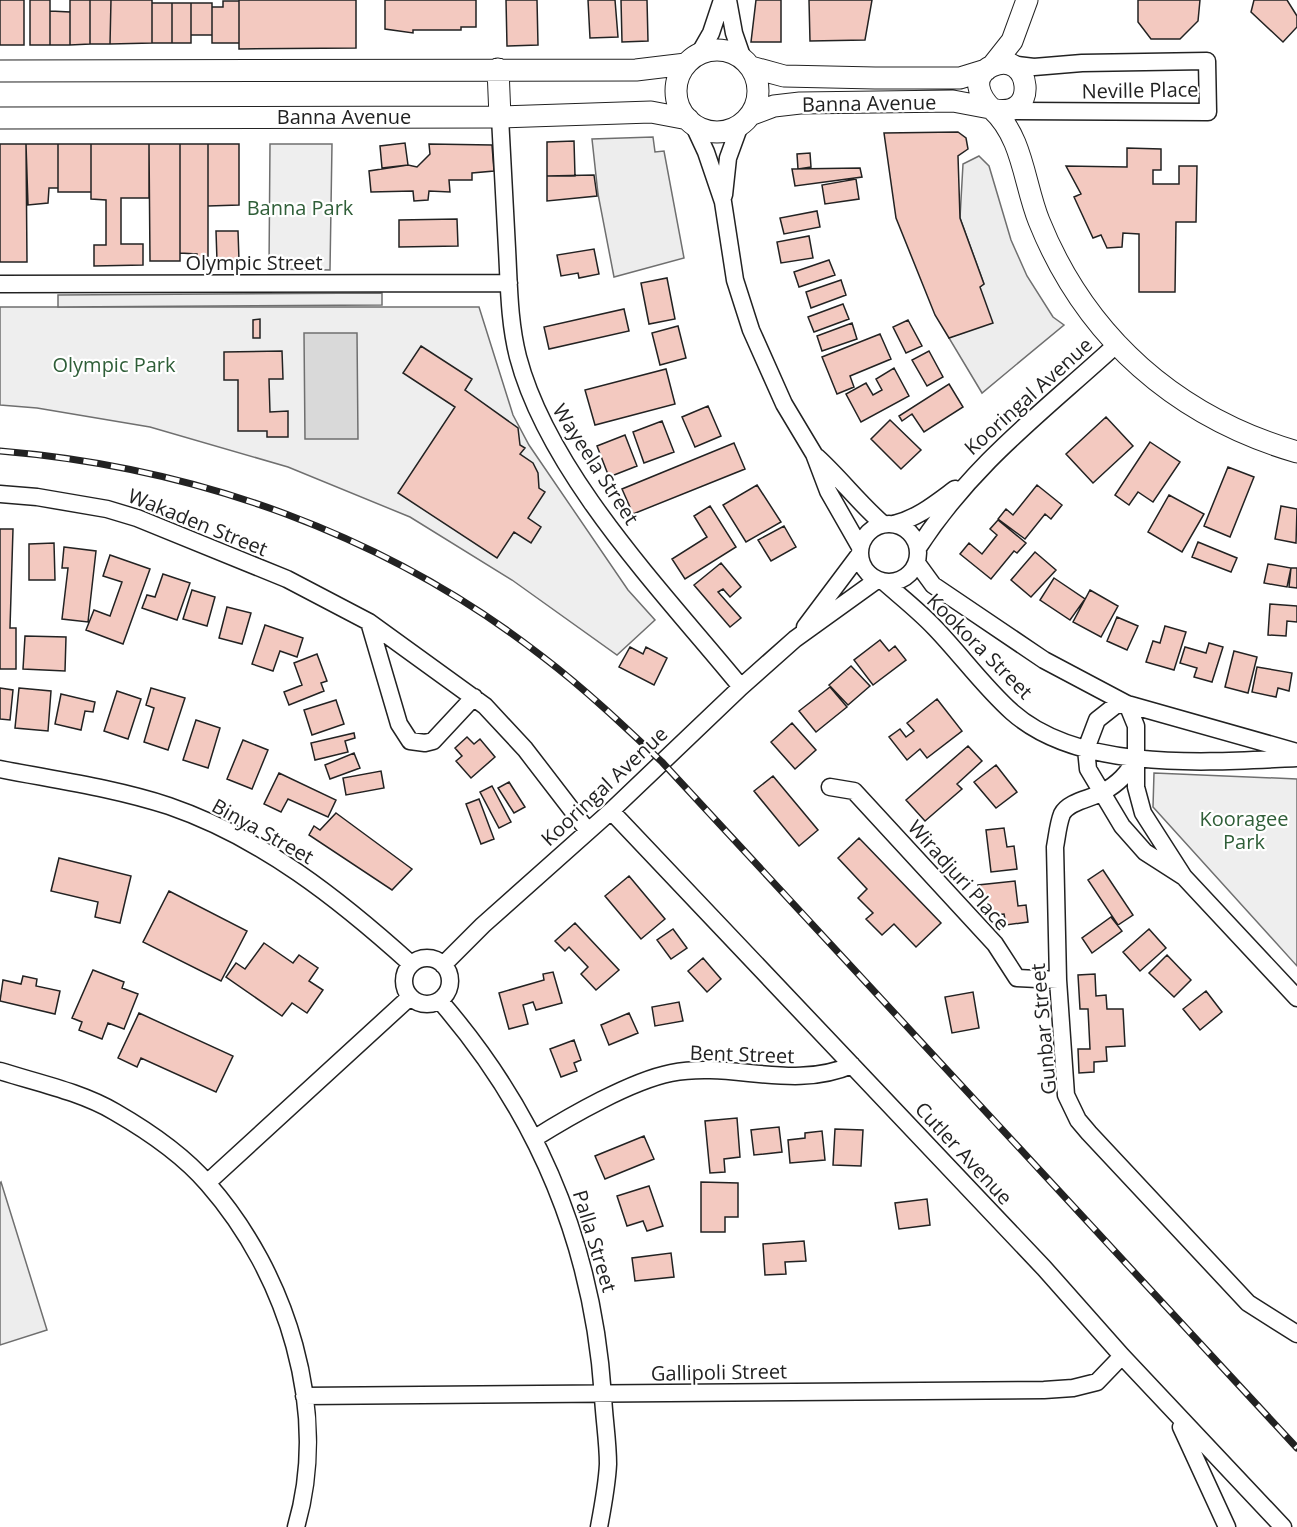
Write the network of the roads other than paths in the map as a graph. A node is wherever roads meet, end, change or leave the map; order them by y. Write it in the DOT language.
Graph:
graph roads {
  1 [pos="722,0"];
  2 [pos="728,0"];
  3 [pos="1027,0"];
  4 [pos="693,59"];
  5 [pos="747,63"];
  6 [pos="996,66"];
  7 [pos="498,69"];
  8 [pos="0,71"];
  9 [pos="875,78"];
  10 [pos="876,102"];
  11 [pos="996,109"];
  12 [pos="500,117"];
  13 [pos="0,118"];
  14 [pos="745,120"];
  15 [pos="691,122"];
  16 [pos="723,202"];
  17 [pos="509,283"];
  18 [pos="0,284"];
  19 [pos="1117,344"];
  20 [pos="1297,452"];
  21 [pos="814,454"];
  22 [pos="968,480"];
  23 [pos="0,494"];
  24 [pos="888,524"];
  25 [pos="860,551"];
  26 [pos="918,556"];
  27 [pos="880,581"];
  28 [pos="369,622"];
  29 [pos="795,639"];
  30 [pos="741,687"];
  31 [pos="474,697"];
  32 [pos="1127,704"];
  33 [pos="1086,749"];
  34 [pos="1297,752"];
  35 [pos="1297,758"];
  36 [pos="1136,759"];
  37 [pos="0,769"];
  38 [pos="0,781"];
  39 [pos="71,782"];
  40 [pos="830,787"];
  41 [pos="1101,793"];
  42 [pos="611,811"];
  43 [pos="588,831"];
  44 [pos="1184,877"];
  45 [pos="411,964"];
  46 [pos="443,964"];
  47 [pos="1058,980"];
  48 [pos="410,997"];
  49 [pos="1297,998"];
  50 [pos="440,1000"];
  51 [pos="852,1065"];
  52 [pos="0,1071"];
  53 [pos="535,1138"];
  54 [pos="207,1183"];
  55 [pos="1297,1335"];
  56 [pos="1122,1356"];
  57 [pos="603,1395"];
  58 [pos="304,1396"];
  59 [pos="1175,1413"];
  60 [pos="296,1527"];
  61 [pos="599,1527"];
  62 [pos="1227,1527"];
  63 [pos="1282,1527"];
  1 -- 4 [label="street"];
  2 -- 5 [label="street"];
  3 -- 6 [label="main road"];
  4 -- 5 [label="main road"];
  4 -- 7 [label="main road"];
  4 -- 15 [label="main road"];
  5 -- 9 [label="main road, Banna Avenue"];
  5 -- 14 [label="main road"];
  6 -- 9 [label="main road, Banna Avenue"];
  6 -- 11 [label="main road"];
  6 -- 11 [label="main road"];
  6 -- 11 [label="street, Neville Place"];
  7 -- 8 [label="main road"];
  7 -- 12 [label="main road"];
  9 -- 10 [label="main road"];
  10 -- 11 [label="main road, Banna Avenue"];
  10 -- 14 [label="main road, Banna Avenue"];
  11 -- 19 [label="main road"];
  12 -- 13 [label="main road, Banna Avenue"];
  12 -- 15 [label="main road, Banna Avenue"];
  12 -- 17 [label="street, Wayeela Street"];
  14 -- 15 [label="main road"];
  14 -- 16 [label="street"];
  15 -- 16 [label="street"];
  16 -- 21 [label="street"];
  17 -- 18 [label="street, Olympic Street"];
  17 -- 30 [label="street, Wayeela Street"];
  19 -- 20 [label="main road"];
  19 -- 22 [label="street, Kooringal Avenue"];
  21 -- 24 [label="street"];
  21 -- 25 [label="street"];
  22 -- 24 [label="street, Kooringal Avenue"];
  22 -- 26 [label="street, Kooringal Avenue"];
  23 -- 28 [label="street, Wakaden Street"];
  24 -- 25 [label="street"];
  24 -- 26 [label="street"];
  25 -- 27 [label="street"];
  25 -- 29 [label="street, Kooringal Avenue"];
  26 -- 27 [label="street"];
  26 -- 32 [label="street, Kookora Street"];
  27 -- 29 [label="street, Kooringal Avenue"];
  27 -- 33 [label="street, Kookora Street"];
  28 -- 31 [label="street, Wakaden Street"];
  28 -- 31 [label="street"];
  29 -- 30 [label="street, Kooringal Avenue"];
  30 -- 42 [label="street, Kooringal Avenue"];
  31 -- 43 [label="street, Wakaden Street"];
  32 -- 33 [label="street"];
  32 -- 34 [label="street, Kookora Street"];
  32 -- 36 [label="street"];
  33 -- 36 [label="street, Kookora Street"];
  33 -- 41 [label="street"];
  35 -- 36 [label="street, Kookora Street"];
  36 -- 41 [label="street, Gunbar Street"];
  36 -- 44 [label="street"];
  37 -- 39 [label="street, Binya Street"];
  38 -- 39 [label="street, Binya Street"];
  39 -- 45 [label="street, Binya Street"];
  40 -- 47 [label="street, Wiradjuri Place"];
  41 -- 44 [label="street"];
  41 -- 47 [label="street, Gunbar Street"];
  42 -- 43 [label="street, Kooringal Avenue"];
  42 -- 51 [label="street, Cutler Avenue"];
  43 -- 46 [label="street, Kooringal Avenue"];
  44 -- 49 [label="street"];
  45 -- 46 [label="street"];
  45 -- 48 [label="street"];
  46 -- 50 [label="street"];
  47 -- 55 [label="street, Gunbar Street"];
  48 -- 50 [label="street"];
  48 -- 54 [label="street"];
  50 -- 53 [label="street, Palla Street"];
  51 -- 53 [label="street, Bent Street"];
  51 -- 56 [label="street, Cutler Avenue"];
  52 -- 54 [label="street"];
  53 -- 57 [label="street, Palla Street"];
  54 -- 58 [label="street"];
  56 -- 57 [label="street, Gallipoli Street"];
  56 -- 59 [label="street, Cutler Avenue"];
  57 -- 58 [label="street, Gallipoli Street"];
  57 -- 61 [label="street, Palla Street"];
  58 -- 60 [label="street"];
  59 -- 62 [label="street"];
  59 -- 63 [label="street, Cutler Avenue"];
}
